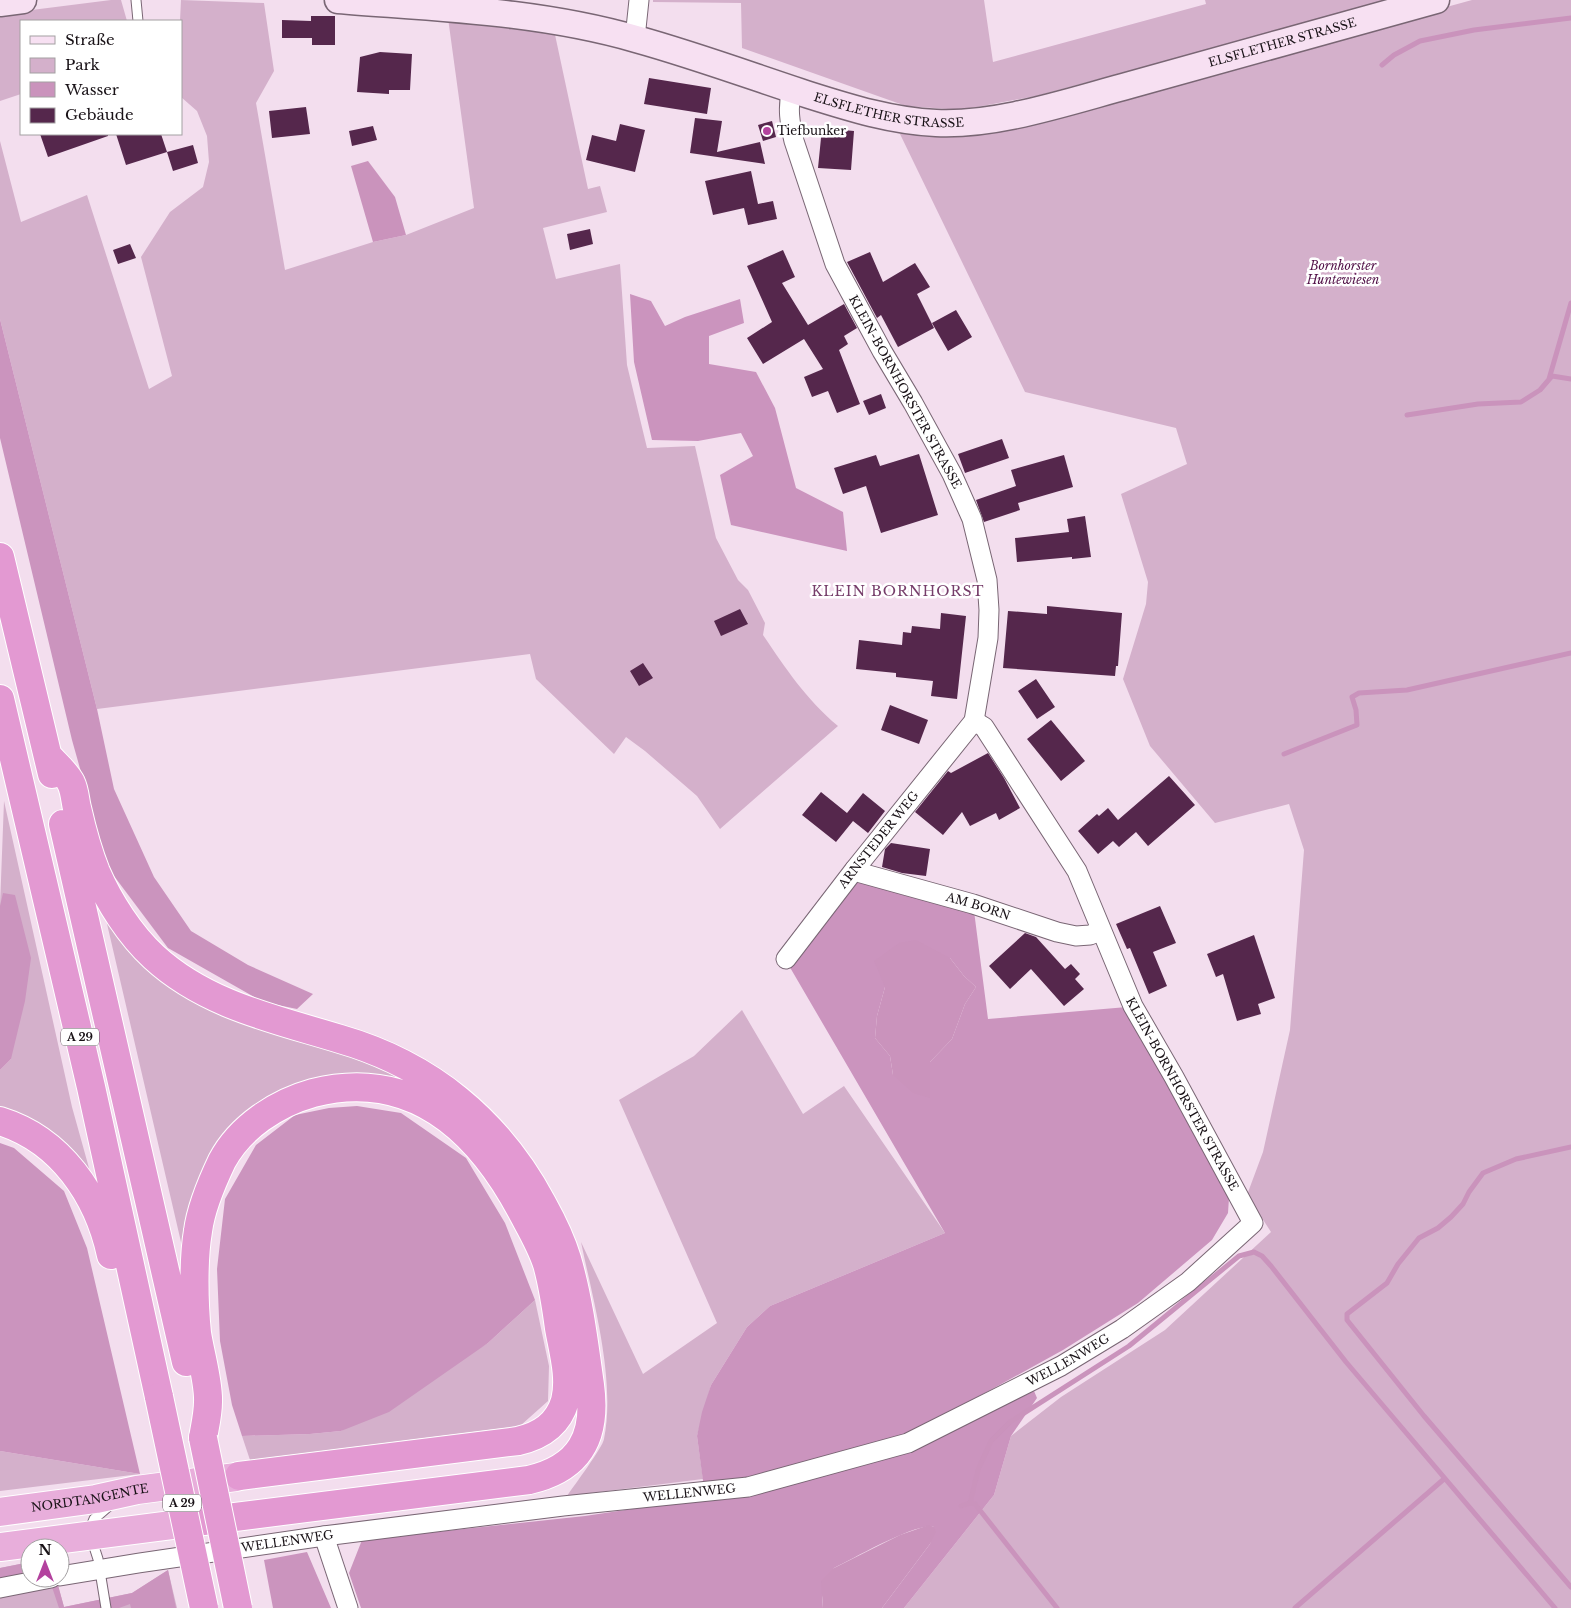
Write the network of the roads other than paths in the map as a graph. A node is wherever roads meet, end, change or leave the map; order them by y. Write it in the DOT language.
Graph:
graph roads {
  1 [pos="22,0"];
  2 [pos="136,0"];
  3 [pos="338,0"];
  4 [pos="640,0"];
  5 [pos="1436,0"];
  6 [pos="0,3"];
  7 [pos="138,20"];
  8 [pos="635,38"];
  9 [pos="792,90"];
  10 [pos="0,557"];
  11 [pos="0,699"];
  12 [pos="974,721"];
  13 [pos="48,756"];
  14 [pos="855,869"];
  15 [pos="1101,931"];
  16 [pos="786,959"];
  17 [pos="0,1121"];
  18 [pos="1253,1223"];
  19 [pos="156,1386"];
  20 [pos="200,1391"];
  21 [pos="137,1490"];
  22 [pos="0,1512"];
  23 [pos="324,1536"];
  24 [pos="0,1547"];
  25 [pos="104,1548"];
  26 [pos="70,1570"];
  27 [pos="20,1584"];
  28 [pos="0,1588"];
  29 [pos="106,1608"];
  30 [pos="204,1608"];
  31 [pos="238,1608"];
  32 [pos="348,1608"];
  1 -- 6 [label="main road"];
  2 -- 7 [label="lane"];
  3 -- 8 [label="main road, ELSFLETHER STRASSE"];
  4 -- 8 [label="street"];
  5 -- 9 [label="main road, ELSFLETHER STRASSE"];
  8 -- 9 [label="main road, ELSFLETHER STRASSE"];
  9 -- 12 [label="street, KLEIN-BORNHORSTER STRASSE"];
  10 -- 13 [label="highway, A 29"];
  11 -- 19 [label="highway, A 29"];
  12 -- 14 [label="street, ARNSTEDER WEG"];
  12 -- 15 [label="street, KLEIN-BORNHORSTER STRASSE"];
  13 -- 20 [label="highway, A 29"];
  13 -- 25 [label="highway"];
  14 -- 15 [label="street, AM BORN"];
  14 -- 16 [label="street, ARNSTEDER WEG"];
  15 -- 18 [label="street, KLEIN-BORNHORSTER STRASSE"];
  17 -- 19 [label="highway"];
  18 -- 23 [label="street, WELLENWEG"];
  19 -- 30 [label="highway, A 29, bridge"];
  20 -- 21 [label="highway, NORDTANGENTE"];
  20 -- 31 [label="highway, A 29, bridge"];
  21 -- 22 [label="highway, NORDTANGENTE"];
  21 -- 25 [label="lane"];
  23 -- 25 [label="street, WELLENWEG"];
  23 -- 32 [label="street"];
  24 -- 25 [label="highway"];
  25 -- 26 [label="street, WELLENWEG"];
  25 -- 29 [label="lane"];
  27 -- 28 [label="street"];
}
